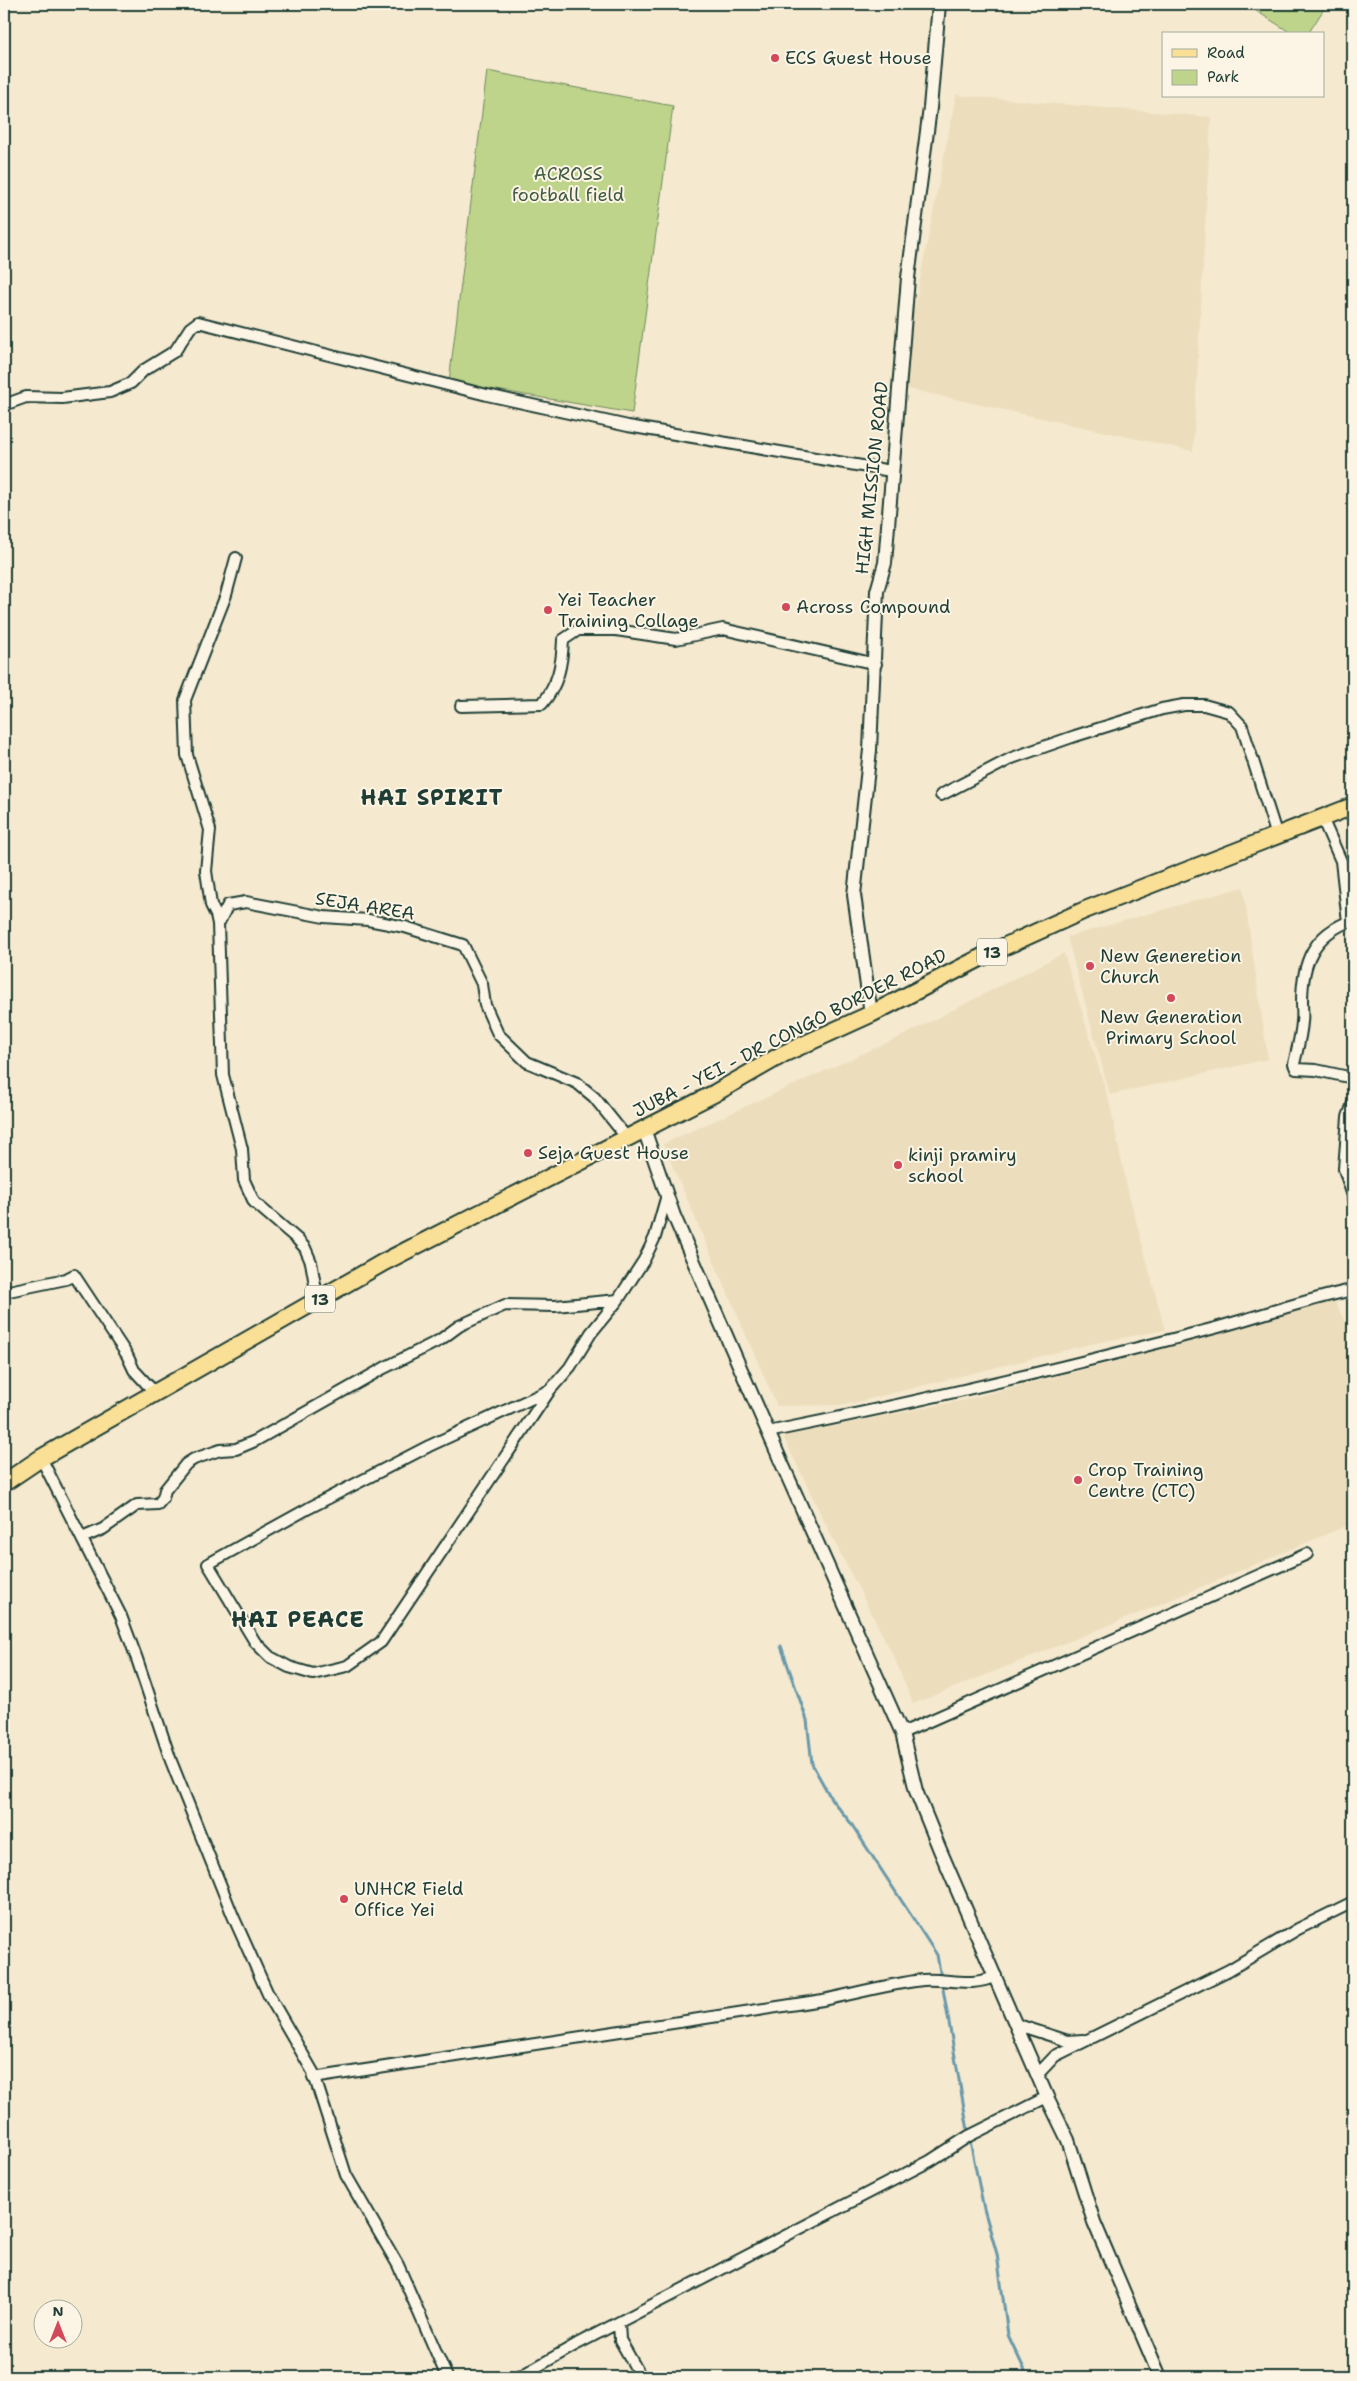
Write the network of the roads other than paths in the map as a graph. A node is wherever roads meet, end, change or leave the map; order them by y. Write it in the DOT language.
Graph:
graph roads {
  1 [pos="939,4"];
  2 [pos="4,405"];
  3 [pos="891,471"];
  4 [pos="236,558"];
  5 [pos="876,664"];
  6 [pos="461,706"];
  7 [pos="941,795"];
  8 [pos="1353,806"];
  9 [pos="1322,818"];
  10 [pos="1276,836"];
  11 [pos="1351,921"];
  12 [pos="218,924"];
  13 [pos="871,1014"];
  14 [pos="1353,1078"];
  15 [pos="1353,1103"];
  16 [pos="644,1129"];
  17 [pos="627,1138"];
  18 [pos="667,1195"];
  19 [pos="1353,1196"];
  20 [pos="1353,1290"];
  21 [pos="4,1292"];
  22 [pos="323,1297"];
  23 [pos="618,1300"];
  24 [pos="550,1390"];
  25 [pos="156,1393"];
  26 [pos="768,1432"];
  27 [pos="41,1458"];
  28 [pos="4,1484"];
  29 [pos="82,1538"];
  30 [pos="1307,1554"];
  31 [pos="902,1733"];
  32 [pos="1353,1902"];
  33 [pos="996,1976"];
  34 [pos="1014,2024"];
  35 [pos="1088,2040"];
  36 [pos="1038,2074"];
  37 [pos="313,2078"];
  38 [pos="1047,2097"];
  39 [pos="619,2322"];
  40 [pos="446,2377"];
  41 [pos="519,2377"];
  42 [pos="641,2377"];
  43 [pos="1160,2377"];
  1 -- 3 [label="street, HIGH MISSION ROAD"];
  2 -- 3 [label="street"];
  3 -- 5 [label="street, HIGH MISSION ROAD"];
  4 -- 12 [label="street"];
  5 -- 6 [label="street"];
  5 -- 13 [label="street, HIGH MISSION ROAD"];
  7 -- 10 [label="street"];
  8 -- 9 [label="main road, JUBA - YEI - DR CONGO BORDER ROAD / 13"];
  9 -- 10 [label="main road, JUBA - YEI - DR CONGO BORDER ROAD / 13"];
  9 -- 11 [label="street"];
  10 -- 13 [label="main road, JUBA - YEI - DR CONGO BORDER ROAD / 13"];
  11 -- 14 [label="street"];
  12 -- 17 [label="street, SEJA AREA"];
  12 -- 22 [label="street"];
  13 -- 16 [label="main road, JUBA - YEI - DR CONGO BORDER ROAD / 13"];
  15 -- 19 [label="street"];
  16 -- 17 [label="main road, JUBA - YEI - DR CONGO BORDER ROAD / 13"];
  16 -- 18 [label="street"];
  17 -- 22 [label="main road, JUBA - YEI - DR CONGO BORDER ROAD / 13"];
  18 -- 23 [label="street"];
  18 -- 26 [label="street"];
  20 -- 26 [label="street"];
  21 -- 25 [label="street"];
  22 -- 25 [label="main road, JUBA - YEI - DR CONGO BORDER ROAD / 13"];
  23 -- 24 [label="street"];
  23 -- 29 [label="street"];
  24 -- 24 [label="street"];
  25 -- 27 [label="main road, JUBA - YEI - DR CONGO BORDER ROAD / 13"];
  26 -- 31 [label="street"];
  27 -- 28 [label="main road, JUBA - YEI - DR CONGO BORDER ROAD / 13"];
  27 -- 29 [label="street"];
  29 -- 37 [label="street"];
  30 -- 31 [label="street"];
  31 -- 33 [label="street"];
  32 -- 35 [label="street"];
  33 -- 34 [label="street"];
  33 -- 37 [label="street"];
  34 -- 35 [label="street"];
  34 -- 36 [label="street"];
  35 -- 36 [label="street"];
  36 -- 38 [label="street"];
  37 -- 40 [label="street"];
  38 -- 39 [label="street"];
  38 -- 43 [label="street"];
  39 -- 41 [label="street"];
  39 -- 42 [label="street"];
}
